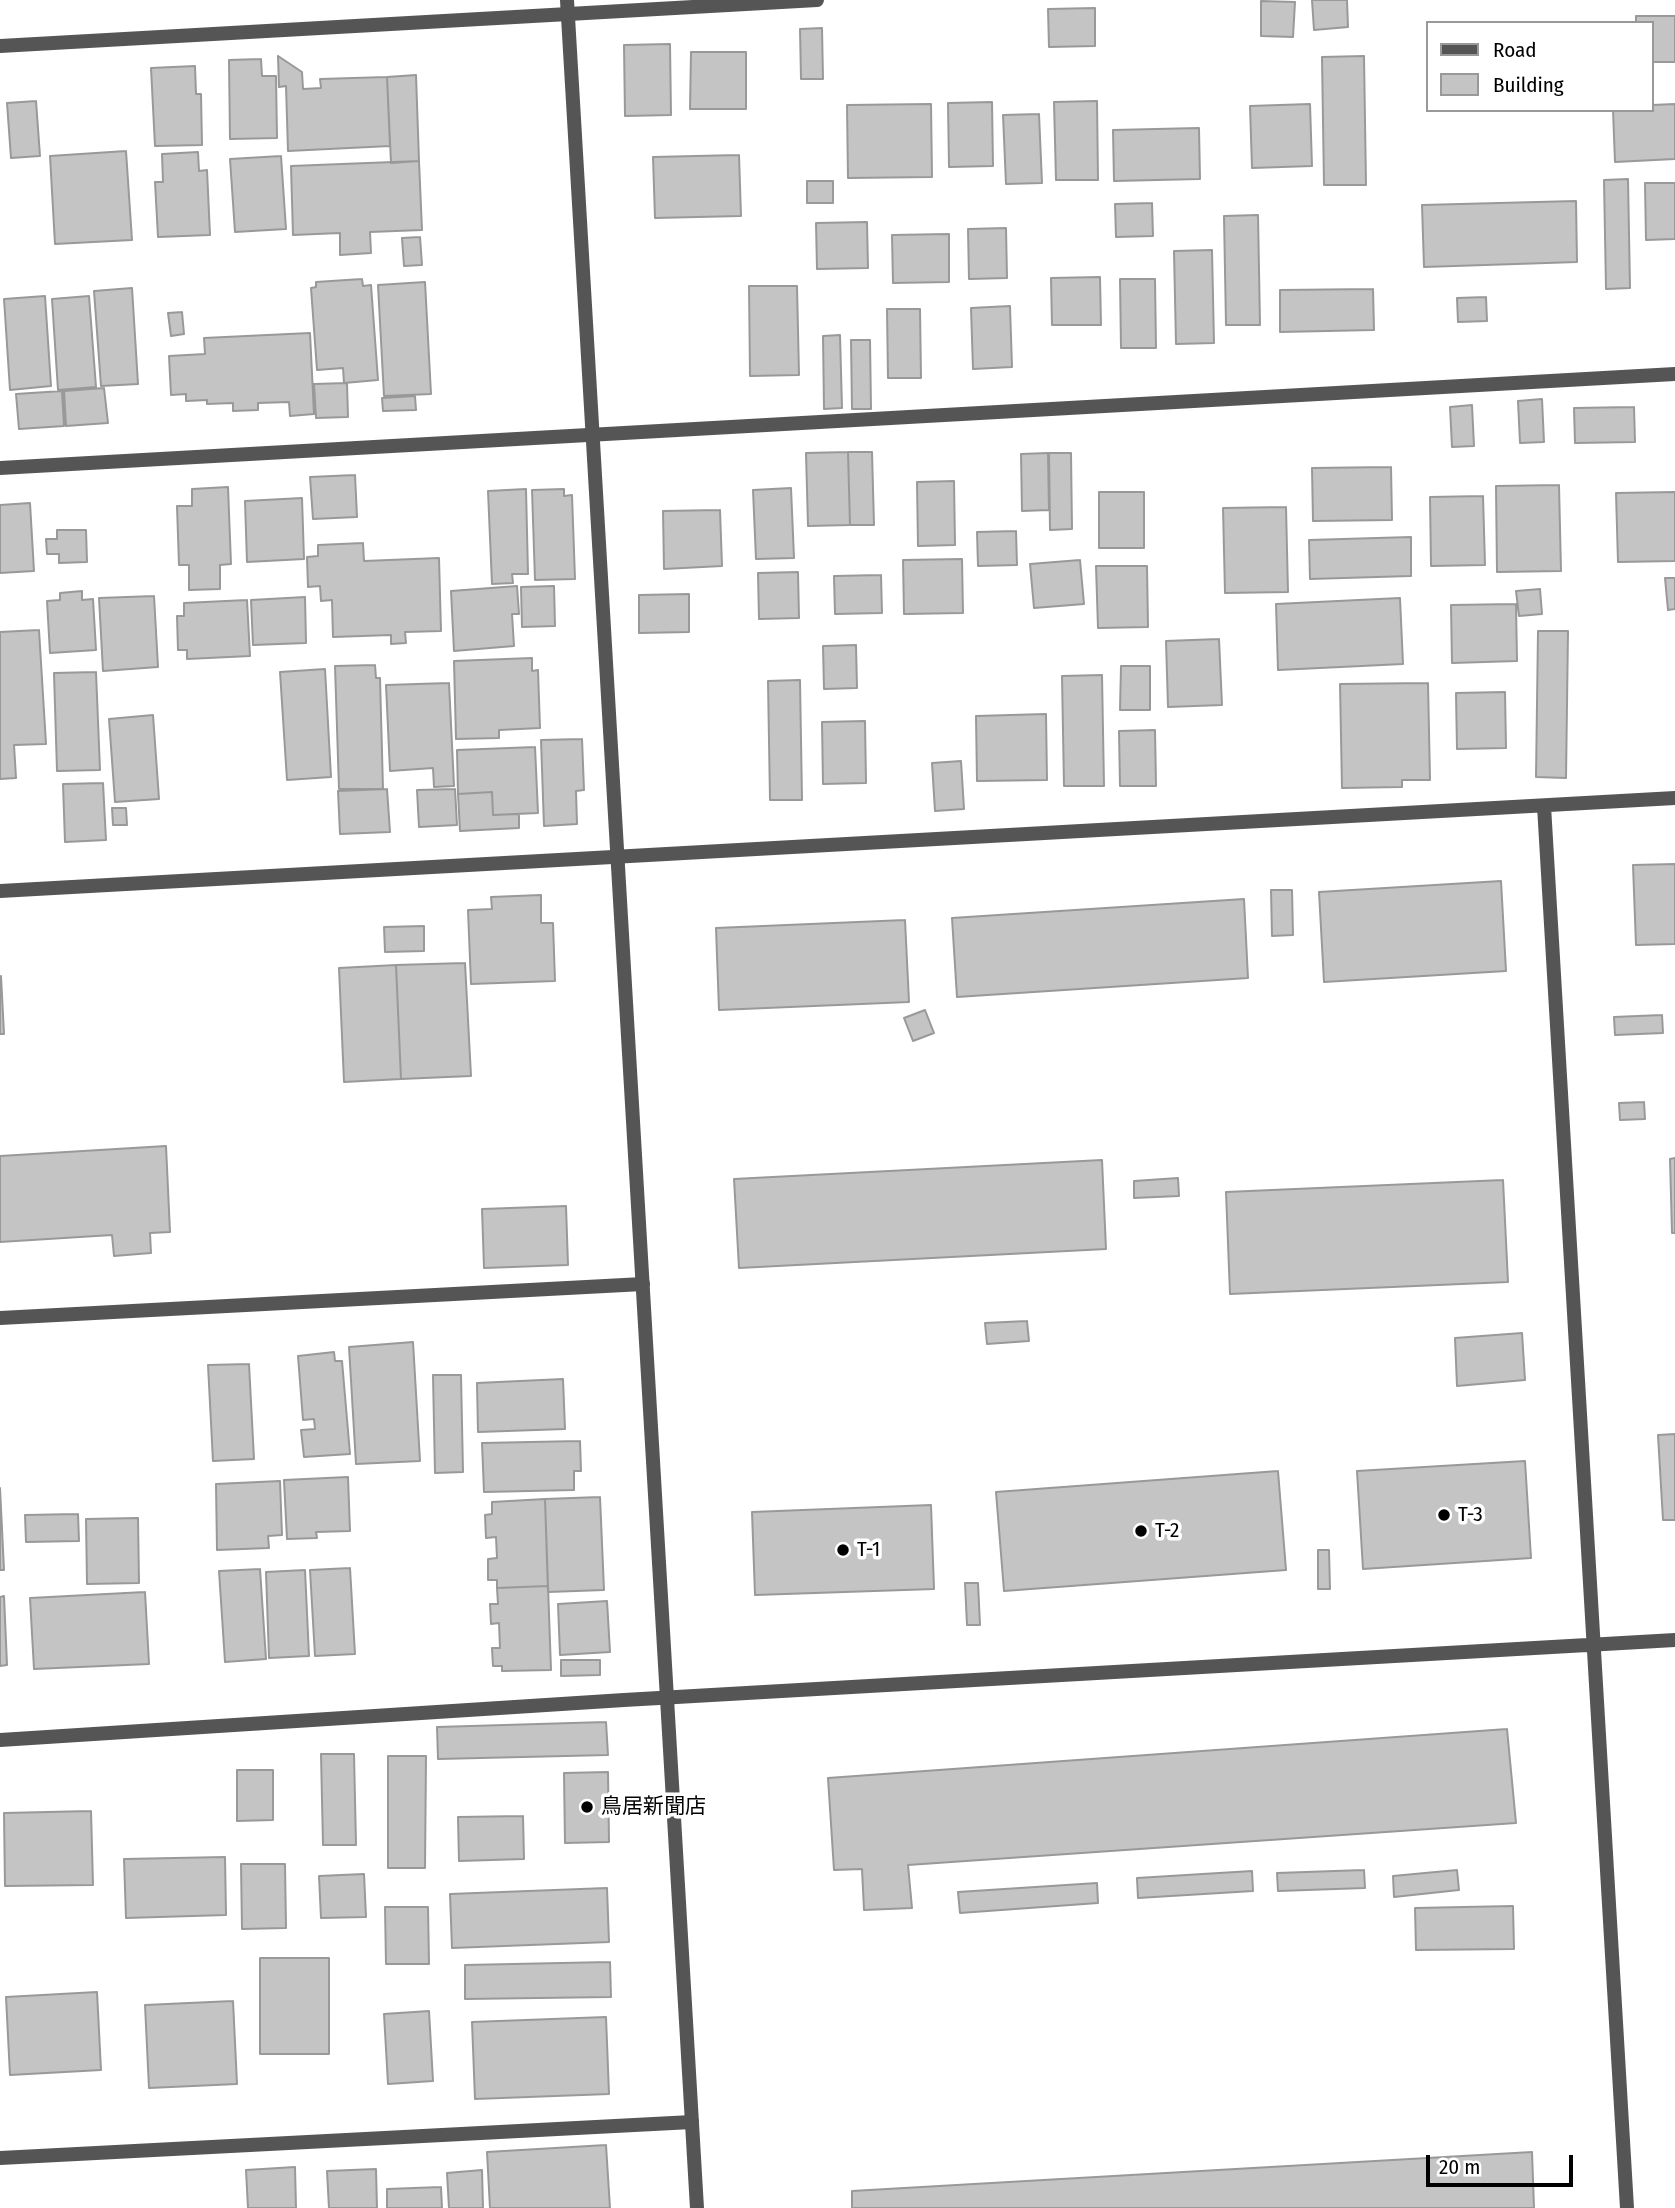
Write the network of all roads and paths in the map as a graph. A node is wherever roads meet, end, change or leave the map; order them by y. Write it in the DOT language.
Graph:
graph roads {
  1 [pos="817,0"];
  2 [pos="568,7"];
  3 [pos="0,46"];
  4 [pos="1675,374"];
  5 [pos="592,437"];
  6 [pos="0,468"];
  7 [pos="1675,798"];
  8 [pos="1544,806"];
  9 [pos="619,859"];
  10 [pos="0,891"];
  11 [pos="643,1284"];
  12 [pos="0,1318"];
  13 [pos="1675,1640"];
  14 [pos="1592,1644"];
  15 [pos="665,1698"];
  16 [pos="0,1740"];
  17 [pos="692,2122"];
  18 [pos="0,2158"];
  19 [pos="697,2208"];
  20 [pos="1627,2208"];
  1 -- 2 [label="street"];
  2 -- 3 [label="street"];
  2 -- 5 [label="street"];
  4 -- 5 [label="street"];
  5 -- 6 [label="street"];
  5 -- 9 [label="street"];
  7 -- 8 [label="street"];
  8 -- 9 [label="street"];
  8 -- 14 [label="street"];
  9 -- 10 [label="street"];
  9 -- 11 [label="street"];
  11 -- 12 [label="street"];
  11 -- 15 [label="street"];
  13 -- 14 [label="street"];
  14 -- 15 [label="street"];
  14 -- 20 [label="street"];
  15 -- 16 [label="street"];
  15 -- 17 [label="street"];
  17 -- 18 [label="street"];
  17 -- 19 [label="street"];
}
